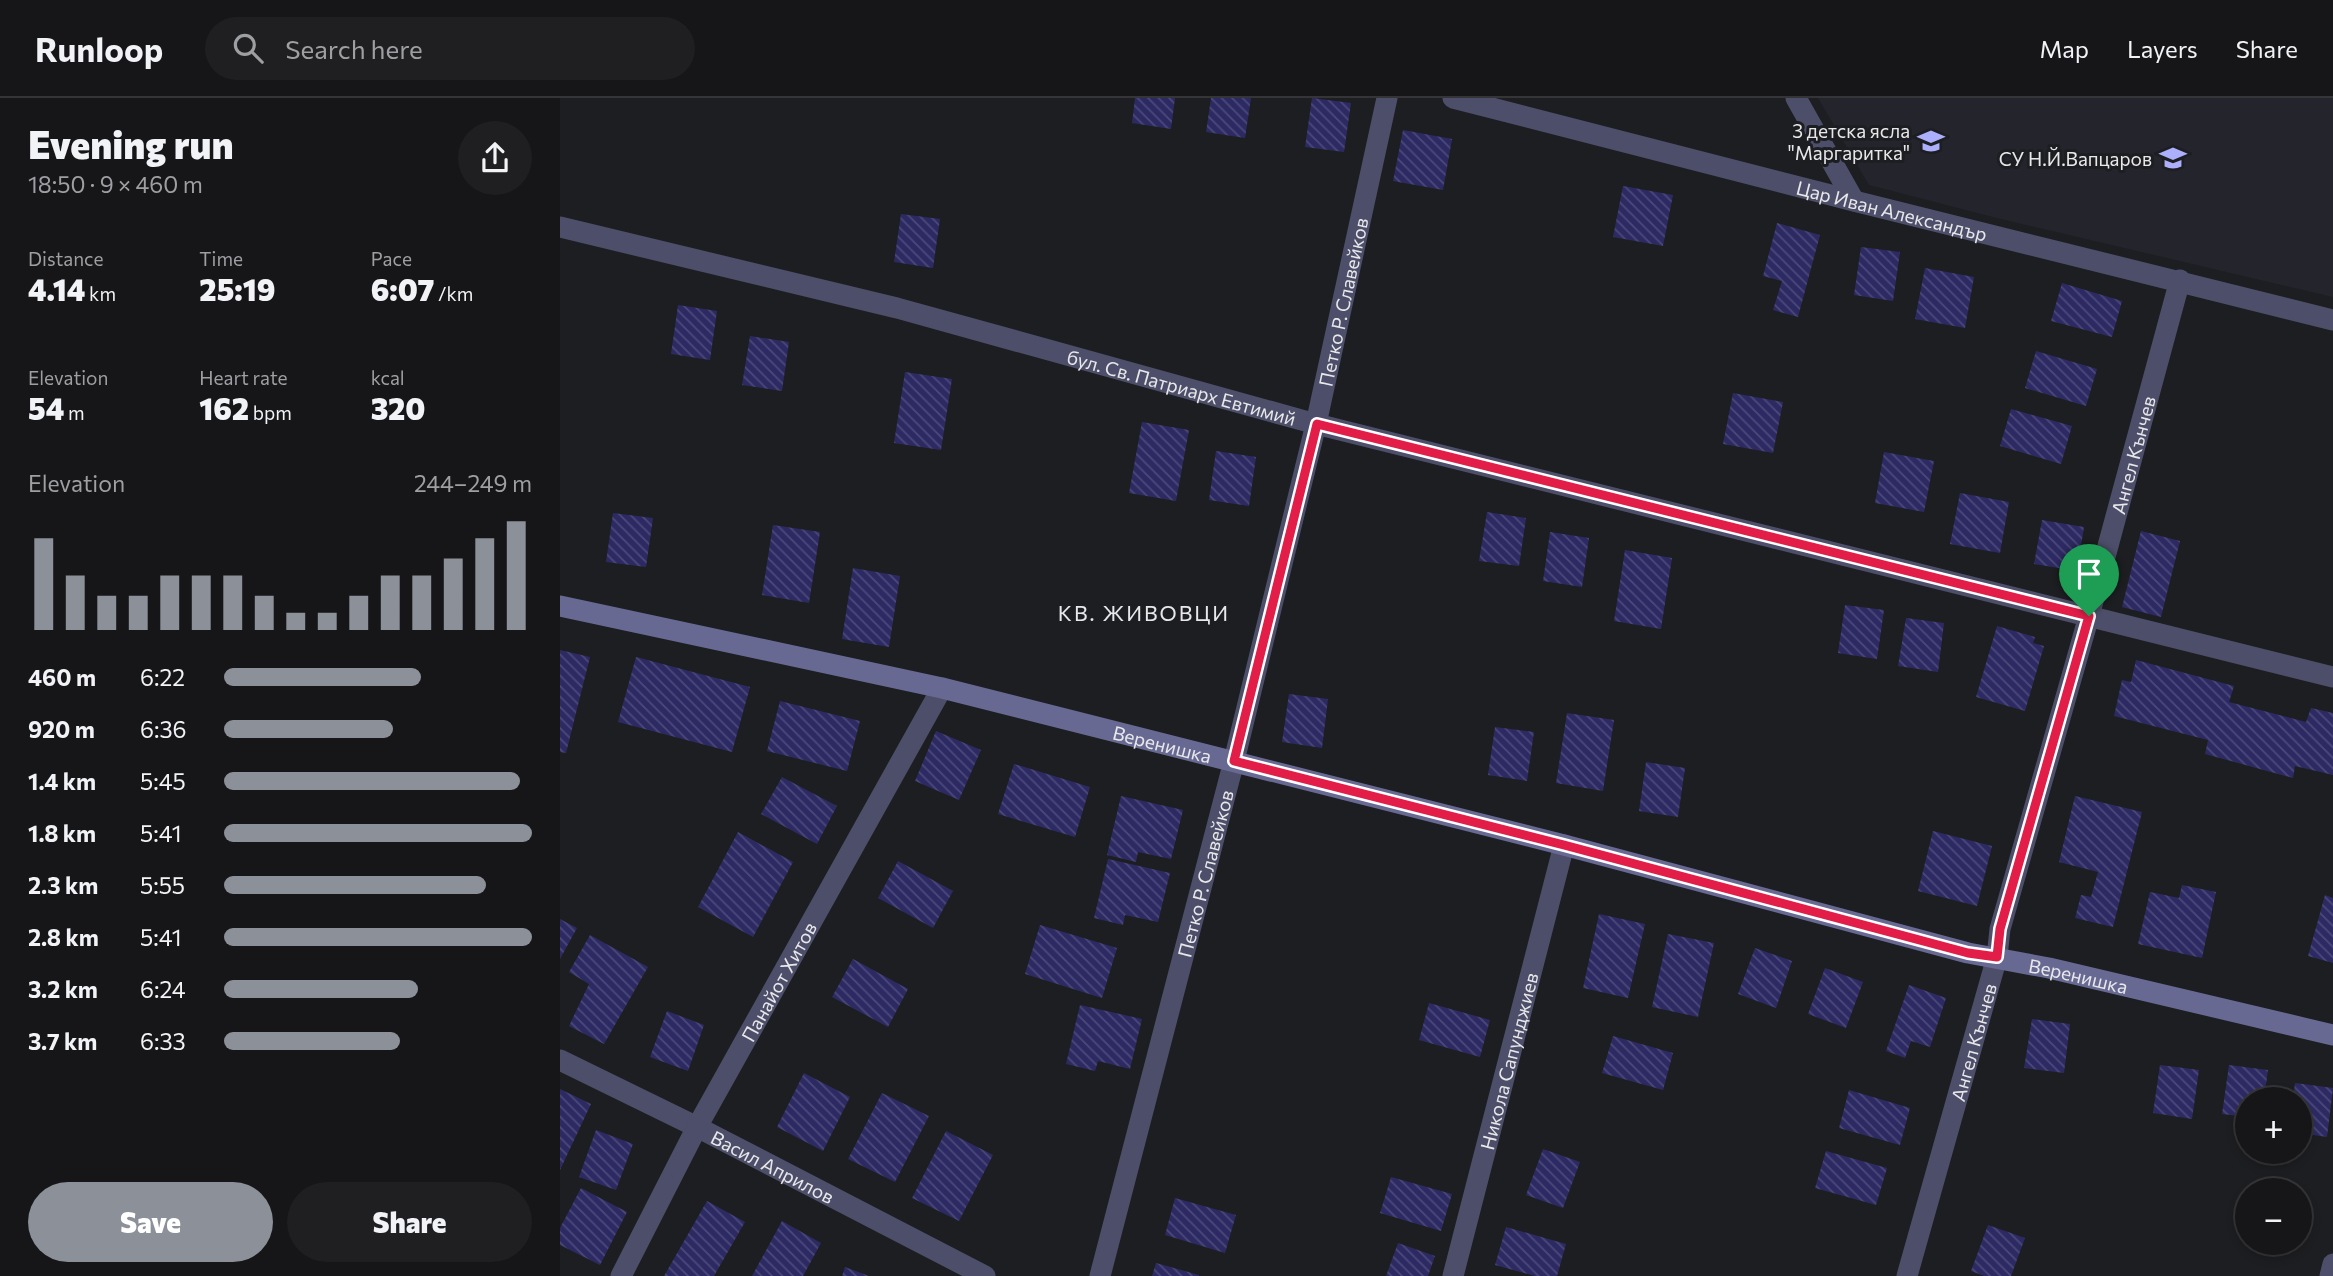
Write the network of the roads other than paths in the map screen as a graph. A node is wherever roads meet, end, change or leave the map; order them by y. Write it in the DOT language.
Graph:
graph roads {
  1 [pos="1387,98"];
  2 [pos="1453,98"];
  3 [pos="1796,98"];
  4 [pos="1854,201"];
  5 [pos="560,227"];
  6 [pos="2180,281"];
  7 [pos="2333,320"];
  8 [pos="1317,424"];
  9 [pos="560,606"];
  10 [pos="2089,616"];
  11 [pos="2333,677"];
  12 [pos="942,688"];
  13 [pos="1234,761"];
  14 [pos="1564,845"];
  15 [pos="1997,957"];
  16 [pos="2333,1035"];
  17 [pos="560,1060"];
  18 [pos="697,1127"];
  19 [pos="2333,1265"];
  20 [pos="621,1276"];
  21 [pos="985,1276"];
  22 [pos="1100,1276"];
  23 [pos="1453,1276"];
  24 [pos="1907,1276"];
  25 [pos="2330,1276"];
  1 -- 8 [label="street, Петко Р. Славейков"];
  2 -- 4 [label="street, Цар Иван Александър"];
  3 -- 4 [label="street"];
  4 -- 6 [label="street, Цар Иван Александър"];
  5 -- 8 [label="street, бул. Св. Патриарх Евтимий"];
  6 -- 7 [label="street, Цар Иван Александър"];
  6 -- 10 [label="street, Ангел Кънчев"];
  8 -- 10 [label="street, бул. Св. Патриарх Евтимий"];
  8 -- 13 [label="street, Петко Р. Славейков"];
  9 -- 12 [label="main road, Веренишка"];
  10 -- 11 [label="street, бул. Св. Патриарх Евтимий"];
  10 -- 15 [label="street, Ангел Кънчев"];
  12 -- 13 [label="main road, Веренишка"];
  12 -- 18 [label="street, Панайот Хитов"];
  13 -- 14 [label="main road, Веренишка"];
  13 -- 22 [label="street, Петко Р. Славейков"];
  14 -- 15 [label="main road, Веренишка"];
  14 -- 23 [label="street, Никола Сапунджиев"];
  15 -- 16 [label="main road, Веренишка"];
  15 -- 24 [label="street, Ангел Кънчев"];
  17 -- 18 [label="street, Васил Априлов"];
  18 -- 20 [label="street, Панайот Хитов"];
  18 -- 21 [label="street, Васил Априлов"];
  19 -- 25 [label="street"];
}
